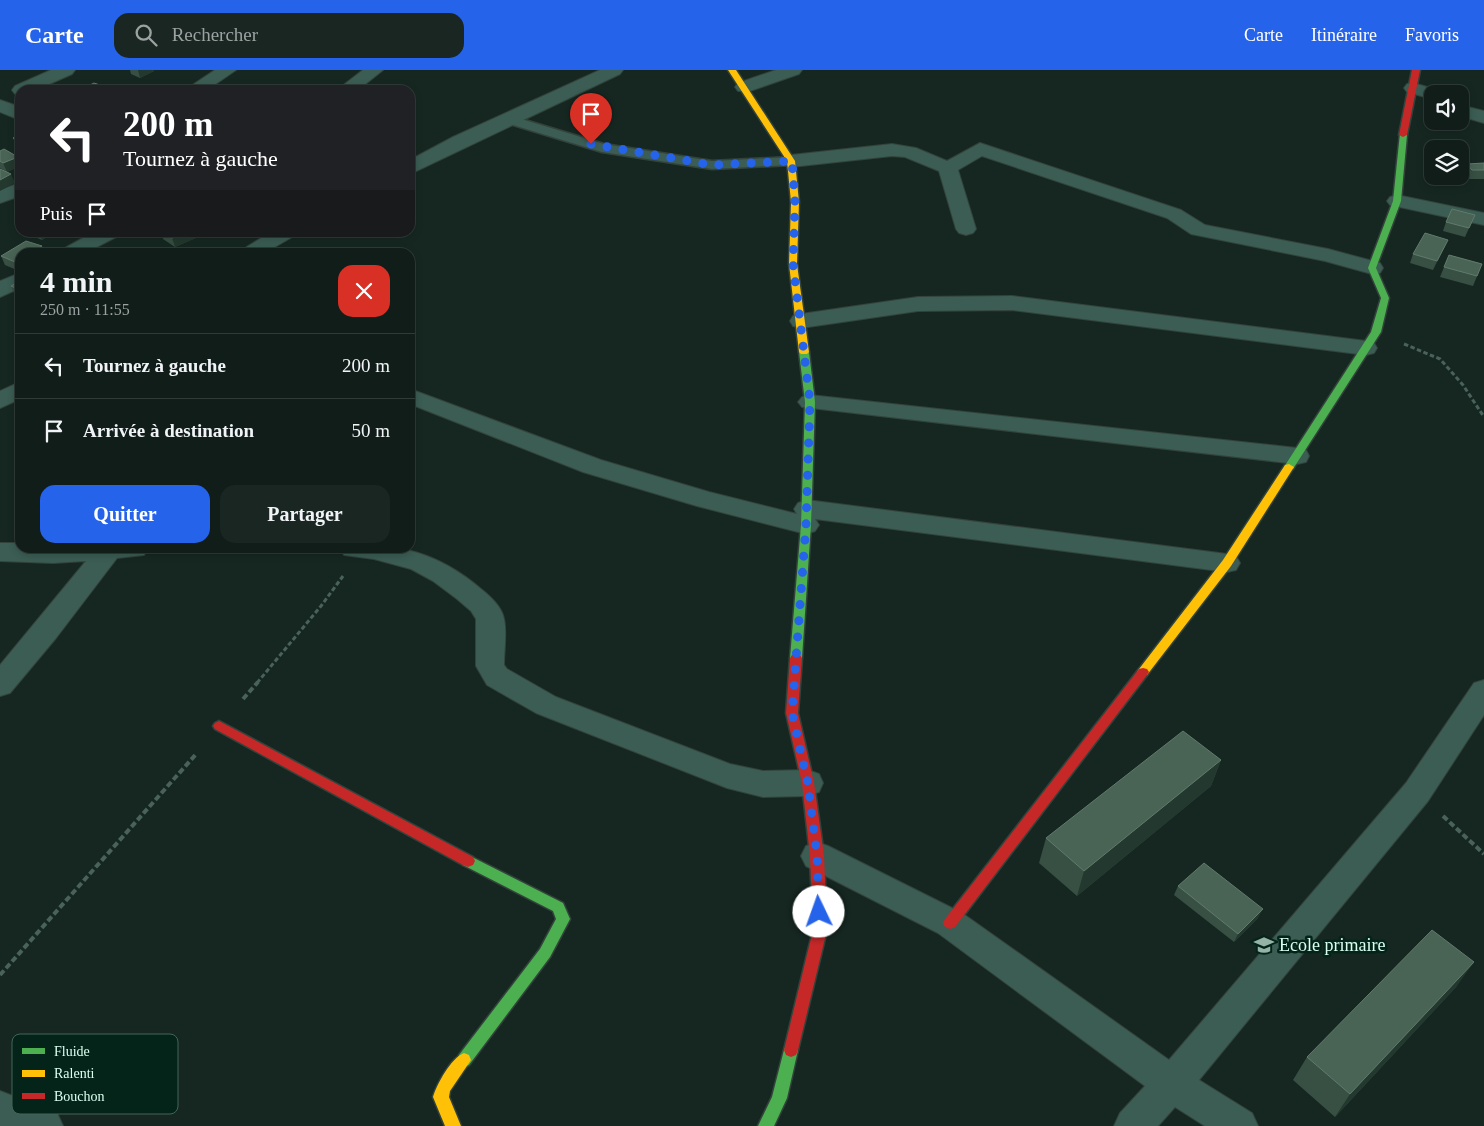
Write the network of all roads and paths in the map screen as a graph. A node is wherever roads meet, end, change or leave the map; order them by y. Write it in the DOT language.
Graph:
graph roads {
  1 [pos="66,70"];
  2 [pos="228,70"];
  3 [pos="374,70"];
  4 [pos="614,70"];
  5 [pos="732,70"];
  6 [pos="793,70"];
  7 [pos="1414,70"];
  8 [pos="32,85"];
  9 [pos="202,85"];
  10 [pos="353,85"];
  11 [pos="744,87"];
  12 [pos="1413,88"];
  13 [pos="1424,91"];
  14 [pos="15,92"];
  15 [pos="0,99"];
  16 [pos="0,105"];
  17 [pos="15,112"];
  18 [pos="1469,112"];
  19 [pos="1484,116"];
  20 [pos="508,119"];
  21 [pos="792,161"];
  22 [pos="415,166"];
  23 [pos="948,168"];
  24 [pos="15,191"];
  25 [pos="0,197"];
  26 [pos="1397,201"];
  27 [pos="1484,219"];
  28 [pos="966,228"];
  29 [pos="102,237"];
  30 [pos="274,237"];
  31 [pos="80,248"];
  32 [pos="258,248"];
  33 [pos="1372,268"];
  34 [pos="15,282"];
  35 [pos="0,290"];
  36 [pos="801,321"];
  37 [pos="1371,340"];
  38 [pos="15,392"];
  39 [pos="415,398"];
  40 [pos="0,401"];
  41 [pos="810,402"];
  42 [pos="1484,416"];
  43 [pos="1297,456"];
  44 [pos="807,517"];
  45 [pos="0,552"];
  46 [pos="15,553"];
  47 [pos="26,553"];
  48 [pos="64,553"];
  49 [pos="105,553"];
  50 [pos="354,553"];
  51 [pos="380,553"];
  52 [pos="1227,563"];
  53 [pos="0,686"];
  54 [pos="1484,691"];
  55 [pos="219,726"];
  56 [pos="808,784"];
  57 [pos="1417,792"];
  58 [pos="1484,854"];
  59 [pos="817,856"];
  60 [pos="950,922"];
  61 [pos="0,975"];
  62 [pos="1172,1084"];
  63 [pos="0,1109"];
  64 [pos="12,1114"];
  65 [pos="13,1114"];
  66 [pos="44,1126"];
  67 [pos="453,1126"];
  68 [pos="766,1126"];
  69 [pos="1133,1126"];
  70 [pos="1239,1126"];
  1 -- 8 [label="street"];
  2 -- 9 [label="street"];
  3 -- 10 [label="street"];
  4 -- 20 [label="street"];
  5 -- 11 [label="street"];
  6 -- 11 [label="street"];
  7 -- 12 [label="street"];
  11 -- 21 [label="street"];
  12 -- 13 [label="street"];
  12 -- 26 [label="street"];
  14 -- 15 [label="street"];
  16 -- 17 [label="street"];
  18 -- 19 [label="street"];
  20 -- 21 [label="lane"];
  20 -- 22 [label="street"];
  21 -- 23 [label="street"];
  21 -- 36 [label="street"];
  23 -- 28 [label="street"];
  23 -- 33 [label="street"];
  24 -- 25 [label="street"];
  26 -- 27 [label="street"];
  26 -- 33 [label="street"];
  29 -- 31 [label="street"];
  30 -- 32 [label="street"];
  33 -- 37 [label="street"];
  34 -- 35 [label="street"];
  36 -- 37 [label="street"];
  36 -- 41 [label="street"];
  37 -- 42 [label="path"];
  37 -- 43 [label="street"];
  38 -- 40 [label="street"];
  39 -- 44 [label="street"];
  41 -- 43 [label="street"];
  41 -- 44 [label="street"];
  43 -- 52 [label="street"];
  44 -- 52 [label="street"];
  44 -- 56 [label="street"];
  45 -- 46 [label="street"];
  47 -- 48 [label="street"];
  49 -- 53 [label="street"];
  50 -- 55 [label="path"];
  51 -- 56 [label="street"];
  52 -- 60 [label="street"];
  54 -- 57 [label="street"];
  55 -- 61 [label="path"];
  55 -- 67 [label="street"];
  56 -- 59 [label="street"];
  57 -- 58 [label="path"];
  57 -- 62 [label="street"];
  59 -- 60 [label="street"];
  59 -- 68 [label="street"];
  60 -- 62 [label="street"];
  62 -- 69 [label="street"];
  62 -- 70 [label="street"];
  63 -- 64 [label="street"];
  65 -- 66 [label="street"];
}
